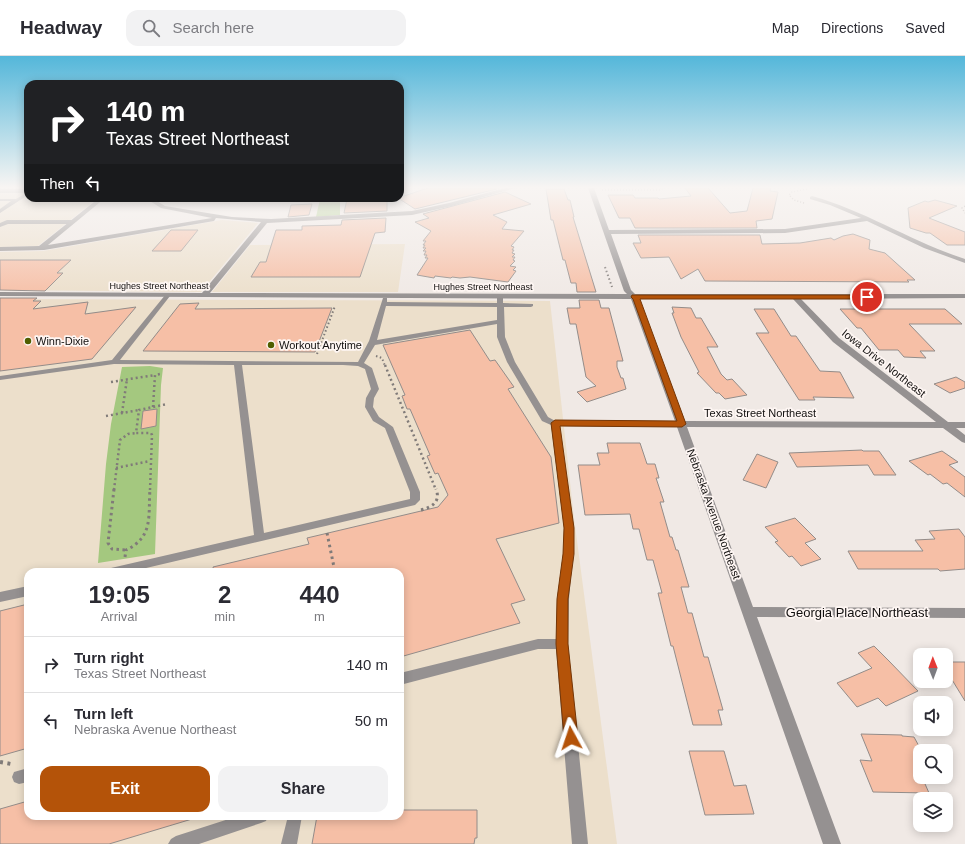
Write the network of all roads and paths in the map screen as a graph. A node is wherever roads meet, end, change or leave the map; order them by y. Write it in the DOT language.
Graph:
graph roads {
  1 [pos="69,225"];
  2 [pos="182,225"];
  3 [pos="261,225"];
  4 [pos="604,225"];
  5 [pos="826,225"];
  6 [pos="878,225"];
  7 [pos="607,232"];
  8 [pos="41,248"];
  9 [pos="0,249"];
  10 [pos="965,260"];
  11 [pos="0,294"];
  12 [pos="168,295"];
  13 [pos="204,295"];
  14 [pos="338,295"];
  15 [pos="386,296"];
  16 [pos="500,296"];
  17 [pos="965,296"];
  18 [pos="634,297"];
  19 [pos="795,297"];
  20 [pos="383,304"];
  21 [pos="501,304"];
  22 [pos="531,305"];
  23 [pos="501,321"];
  24 [pos="371,343"];
  25 [pos="309,354"];
  26 [pos="317,354"];
  27 [pos="323,354"];
  28 [pos="366,355"];
  29 [pos="114,362"];
  30 [pos="238,363"];
  31 [pos="360,364"];
  32 [pos="162,374"];
  33 [pos="155,375"];
  34 [pos="0,378"];
  35 [pos="128,379"];
  36 [pos="111,382"];
  37 [pos="167,404"];
  38 [pos="153,407"];
  39 [pos="139,410"];
  40 [pos="122,413"];
  41 [pos="106,416"];
  42 [pos="555,423"];
  43 [pos="682,424"];
  44 [pos="946,425"];
  45 [pos="965,425"];
  46 [pos="136,433"];
  47 [pos="965,440"];
  48 [pos="150,461"];
  49 [pos="116,468"];
  50 [pos="417,511"];
  51 [pos="334,530"];
  52 [pos="259,538"];
  53 [pos="126,550"];
  54 [pos="124,568"];
  55 [pos="128,568"];
  56 [pos="334,568"];
  57 [pos="24,592"];
  58 [pos="0,597"];
  59 [pos="749,612"];
  60 [pos="965,613"];
  61 [pos="562,644"];
  62 [pos="404,678"];
  63 [pos="249,820"];
  64 [pos="294,820"];
  65 [pos="176,844"];
  66 [pos="289,844"];
  67 [pos="580,844"];
  68 [pos="832,844"];
  1 -- 8 [label="street"];
  2 -- 8 [label="street"];
  3 -- 13 [label="street"];
  4 -- 7 [label="street, Nebraska Avenue Northeast"];
  5 -- 7 [label="street"];
  6 -- 10 [label="street"];
  7 -- 18 [label="street, Nebraska Avenue Northeast"];
  8 -- 9 [label="street"];
  11 -- 12 [label="street, Hughes Street Northeast"];
  12 -- 13 [label="street, Hughes Street Northeast"];
  12 -- 29 [label="lane"];
  13 -- 14 [label="street, Hughes Street Northeast"];
  14 -- 15 [label="street, Hughes Street Northeast"];
  14 -- 26 [label="path"];
  15 -- 16 [label="street, Hughes Street Northeast"];
  15 -- 20 [label="lane"];
  16 -- 18 [label="street, Hughes Street Northeast"];
  16 -- 21 [label="lane"];
  17 -- 19 [label="street, Hughes Street Northeast"];
  18 -- 19 [label="street, Hughes Street Northeast"];
  18 -- 43 [label="street, Nebraska Avenue Northeast"];
  19 -- 44 [label="street, Iowa Drive Northeast"];
  20 -- 21 [label="lane"];
  20 -- 24 [label="lane"];
  21 -- 22 [label="lane"];
  21 -- 23 [label="lane"];
  23 -- 24 [label="lane"];
  23 -- 42 [label="lane"];
  24 -- 28 [label="lane"];
  25 -- 26 [label="path"];
  26 -- 27 [label="path"];
  28 -- 31 [label="lane"];
  28 -- 50 [label="path"];
  29 -- 30 [label="lane"];
  29 -- 34 [label="lane"];
  30 -- 31 [label="lane"];
  30 -- 52 [label="lane"];
  31 -- 52 [label="lane"];
  32 -- 33 [label="path"];
  33 -- 35 [label="path"];
  33 -- 38 [label="path"];
  35 -- 36 [label="path"];
  35 -- 40 [label="path"];
  37 -- 38 [label="path"];
  38 -- 39 [label="path"];
  39 -- 40 [label="path"];
  39 -- 46 [label="path"];
  40 -- 41 [label="path"];
  42 -- 43 [label="street, Texas Street Northeast"];
  42 -- 61 [label="lane"];
  43 -- 44 [label="street, Texas Street Northeast"];
  43 -- 59 [label="street, Nebraska Avenue Northeast"];
  44 -- 45 [label="street, Texas Street Northeast"];
  44 -- 47 [label="street, Iowa Drive Northeast"];
  46 -- 48 [label="path"];
  46 -- 49 [label="path"];
  48 -- 49 [label="path"];
  48 -- 53 [label="path"];
  49 -- 53 [label="path"];
  51 -- 56 [label="path"];
  52 -- 55 [label="lane"];
  53 -- 54 [label="path"];
  57 -- 58 [label="lane"];
  59 -- 60 [label="street, Georgia Place Northeast"];
  59 -- 68 [label="street, Nebraska Avenue Northeast"];
  61 -- 62 [label="lane"];
  61 -- 67 [label="lane"];
  63 -- 65 [label="lane"];
  64 -- 66 [label="lane"];
}
